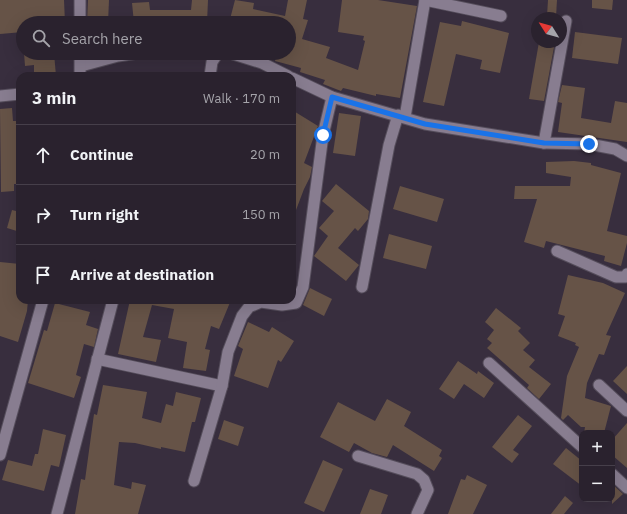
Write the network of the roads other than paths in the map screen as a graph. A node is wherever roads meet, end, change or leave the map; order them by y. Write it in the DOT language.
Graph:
graph roads {
  1 [pos="80,0"];
  2 [pos="425,0"];
  3 [pos="452,4"];
  4 [pos="80,16"];
  5 [pos="500,16"];
  6 [pos="561,48"];
  7 [pos="80,60"];
  8 [pos="108,60"];
  9 [pos="213,60"];
  10 [pos="252,60"];
  11 [pos="80,71"];
  12 [pos="211,72"];
  13 [pos="280,72"];
  14 [pos="296,80"];
  15 [pos="16,94"];
  16 [pos="0,96"];
  17 [pos="332,97"];
  18 [pos="402,116"];
  19 [pos="544,143"];
  20 [pos="627,156"];
  21 [pos="557,251"];
  22 [pos="627,274"];
  23 [pos="362,287"];
  24 [pos="296,303"];
  25 [pos="42,304"];
  26 [pos="112,304"];
  27 [pos="256,304"];
  28 [pos="275,304"];
  29 [pos="289,304"];
  30 [pos="97,360"];
  31 [pos="489,363"];
  32 [pos="598,385"];
  33 [pos="222,386"];
  34 [pos="627,411"];
  35 [pos="579,444"];
  36 [pos="0,455"];
  37 [pos="358,456"];
  38 [pos="615,477"];
  39 [pos="194,481"];
  40 [pos="627,488"];
  41 [pos="57,514"];
  42 [pos="418,514"];
  1 -- 4 [label="street"];
  2 -- 3 [label="street"];
  2 -- 18 [label="street"];
  3 -- 5 [label="street"];
  6 -- 19 [label="street"];
  7 -- 11 [label="street"];
  8 -- 11 [label="street"];
  9 -- 12 [label="street"];
  10 -- 13 [label="street"];
  14 -- 17 [label="street"];
  15 -- 16 [label="street"];
  17 -- 18 [label="street"];
  17 -- 24 [label="street"];
  18 -- 19 [label="street"];
  18 -- 23 [label="street"];
  19 -- 20 [label="street"];
  21 -- 22 [label="street"];
  25 -- 36 [label="street"];
  26 -- 30 [label="street"];
  27 -- 33 [label="street"];
  28 -- 29 [label="street"];
  30 -- 33 [label="street"];
  30 -- 41 [label="street"];
  31 -- 35 [label="street"];
  32 -- 34 [label="street"];
  33 -- 39 [label="street"];
  37 -- 42 [label="street"];
  38 -- 40 [label="street"];
}
